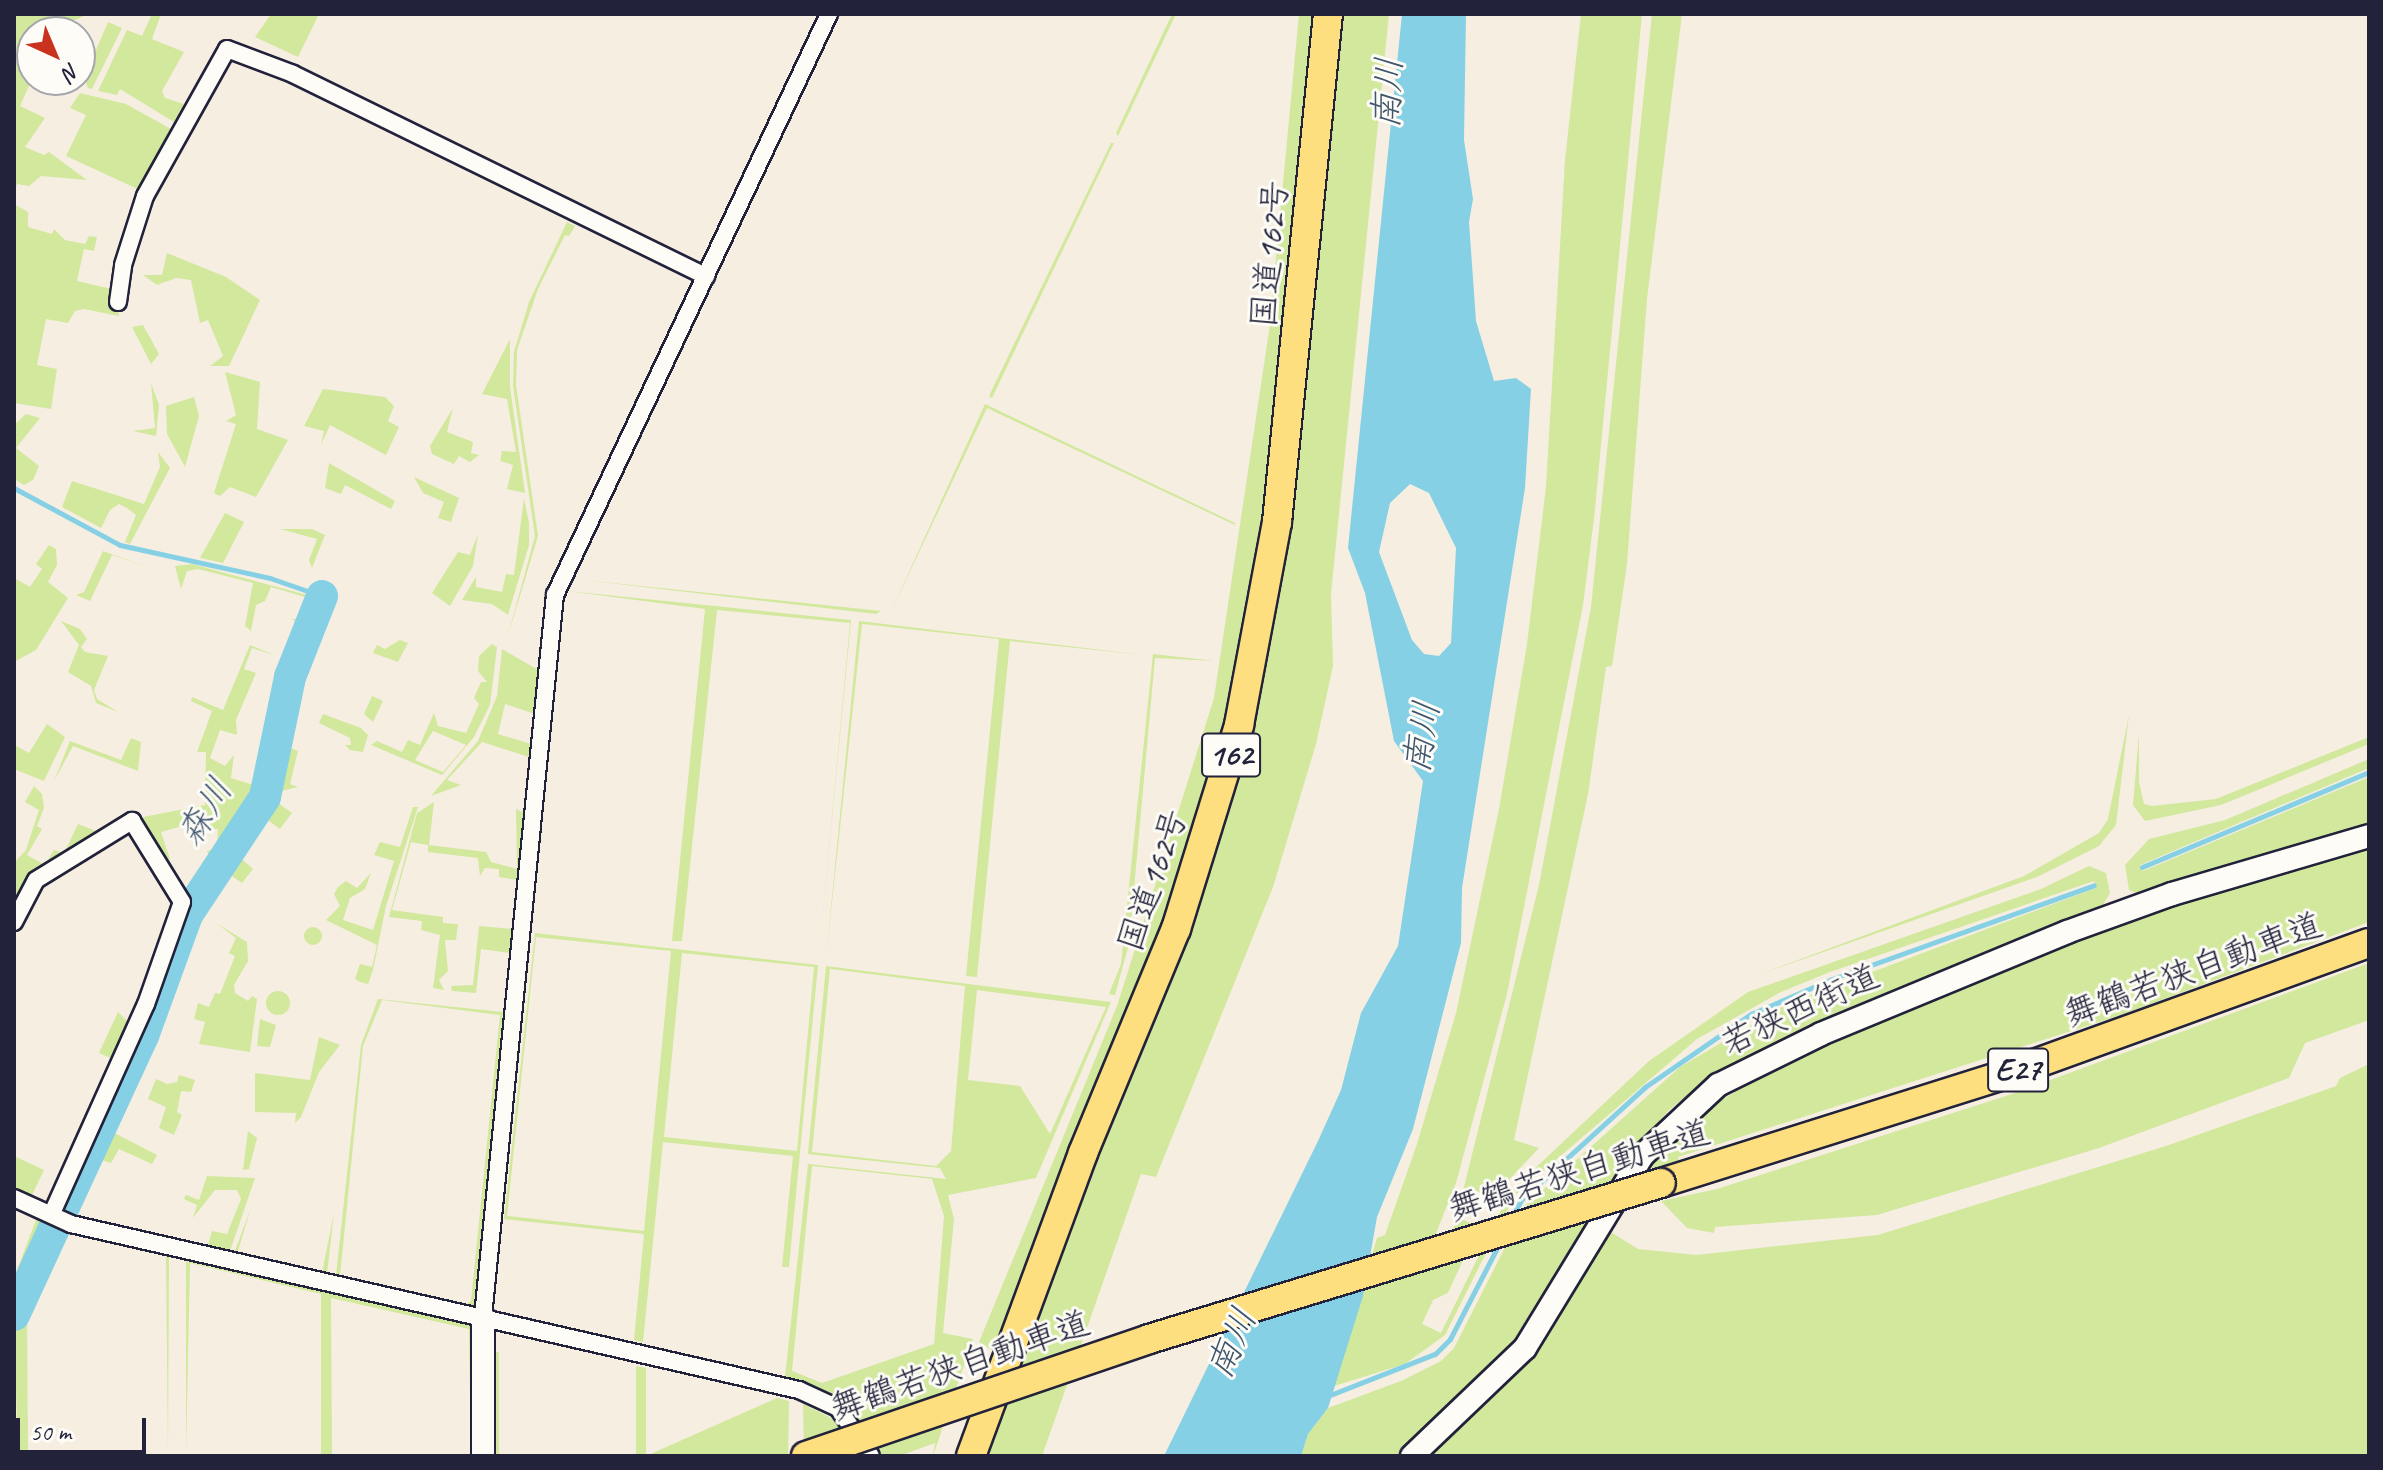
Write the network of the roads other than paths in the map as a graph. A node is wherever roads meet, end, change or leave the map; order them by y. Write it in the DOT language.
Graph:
graph roads {
  1 [pos="829,14"];
  2 [pos="1328,14"];
  3 [pos="706,276"];
  4 [pos="118,302"];
  5 [pos="2369,836"];
  6 [pos="14,922"];
  7 [pos="2369,943"];
  8 [pos="14,1198"];
  9 [pos="57,1217"];
  10 [pos="483,1317"];
  11 [pos="986,1411"];
  12 [pos="483,1456"];
  13 [pos="806,1456"];
  14 [pos="871,1456"];
  15 [pos="956,1456"];
  16 [pos="971,1456"];
  17 [pos="1412,1456"];
  1 -- 3 [label="street"];
  2 -- 11 [label="highway, 国道162号 / 162"];
  3 -- 4 [label="street"];
  3 -- 10 [label="street"];
  5 -- 17 [label="street, 若狭西街道"];
  6 -- 9 [label="street"];
  7 -- 13 [label="highway, 舞鶴若狭自動車道 / E27, bridge"];
  8 -- 9 [label="street"];
  9 -- 10 [label="street"];
  10 -- 12 [label="street"];
  10 -- 14 [label="street"];
  11 -- 15 [label="street"];
  11 -- 16 [label="highway, 国道162号 / 162"];
}
